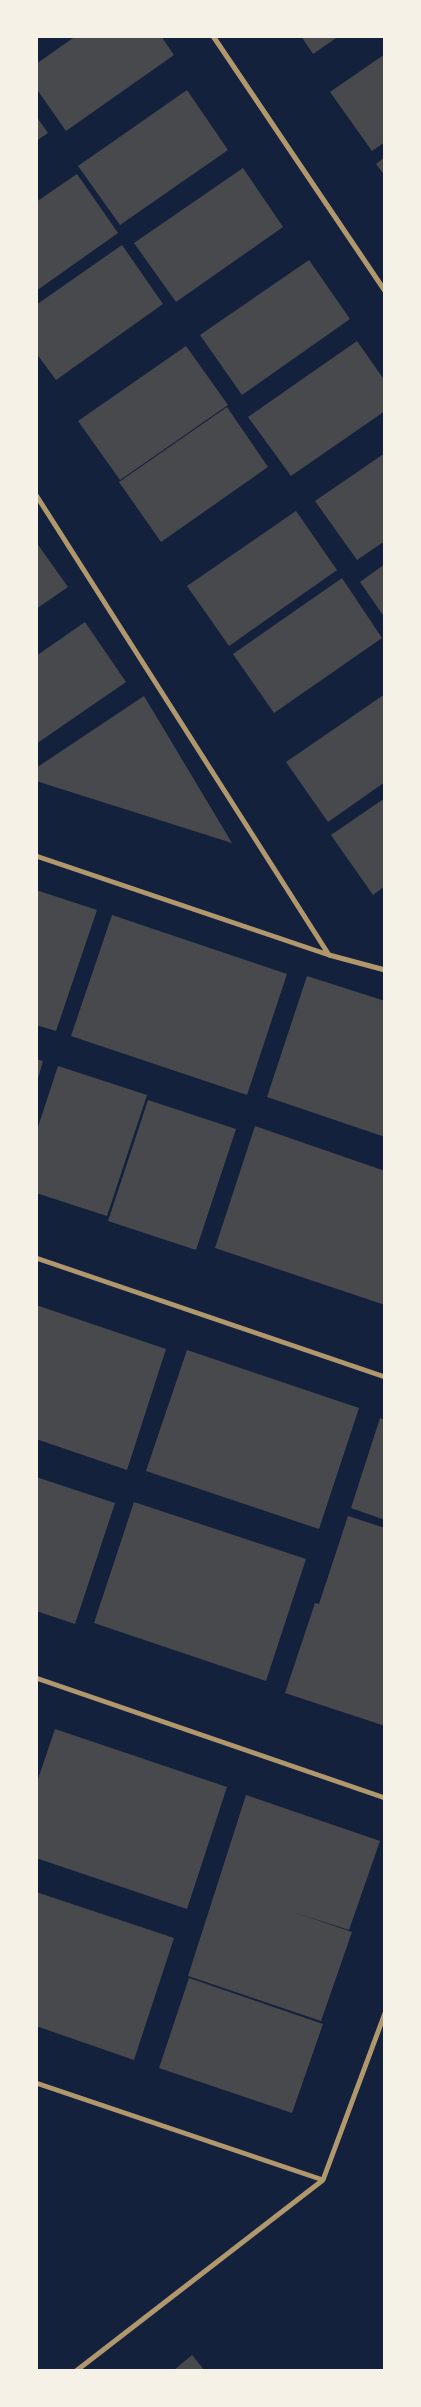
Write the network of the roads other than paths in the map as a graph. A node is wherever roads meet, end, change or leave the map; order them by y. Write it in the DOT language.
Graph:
graph roads {
  1 [pos="213,36"];
  2 [pos="385,291"];
  3 [pos="36,495"];
  4 [pos="36,856"];
  5 [pos="329,955"];
  6 [pos="385,970"];
  7 [pos="36,1258"];
  8 [pos="385,1377"];
  9 [pos="36,1678"];
  10 [pos="385,1798"];
  11 [pos="385,2013"];
  12 [pos="36,2083"];
  13 [pos="323,2180"];
  14 [pos="76,2371"];
  1 -- 2 [label="street"];
  3 -- 5 [label="street"];
  4 -- 5 [label="street"];
  5 -- 6 [label="street"];
  7 -- 8 [label="street"];
  9 -- 10 [label="street"];
  11 -- 13 [label="street"];
  12 -- 13 [label="street"];
  13 -- 14 [label="street"];
}
